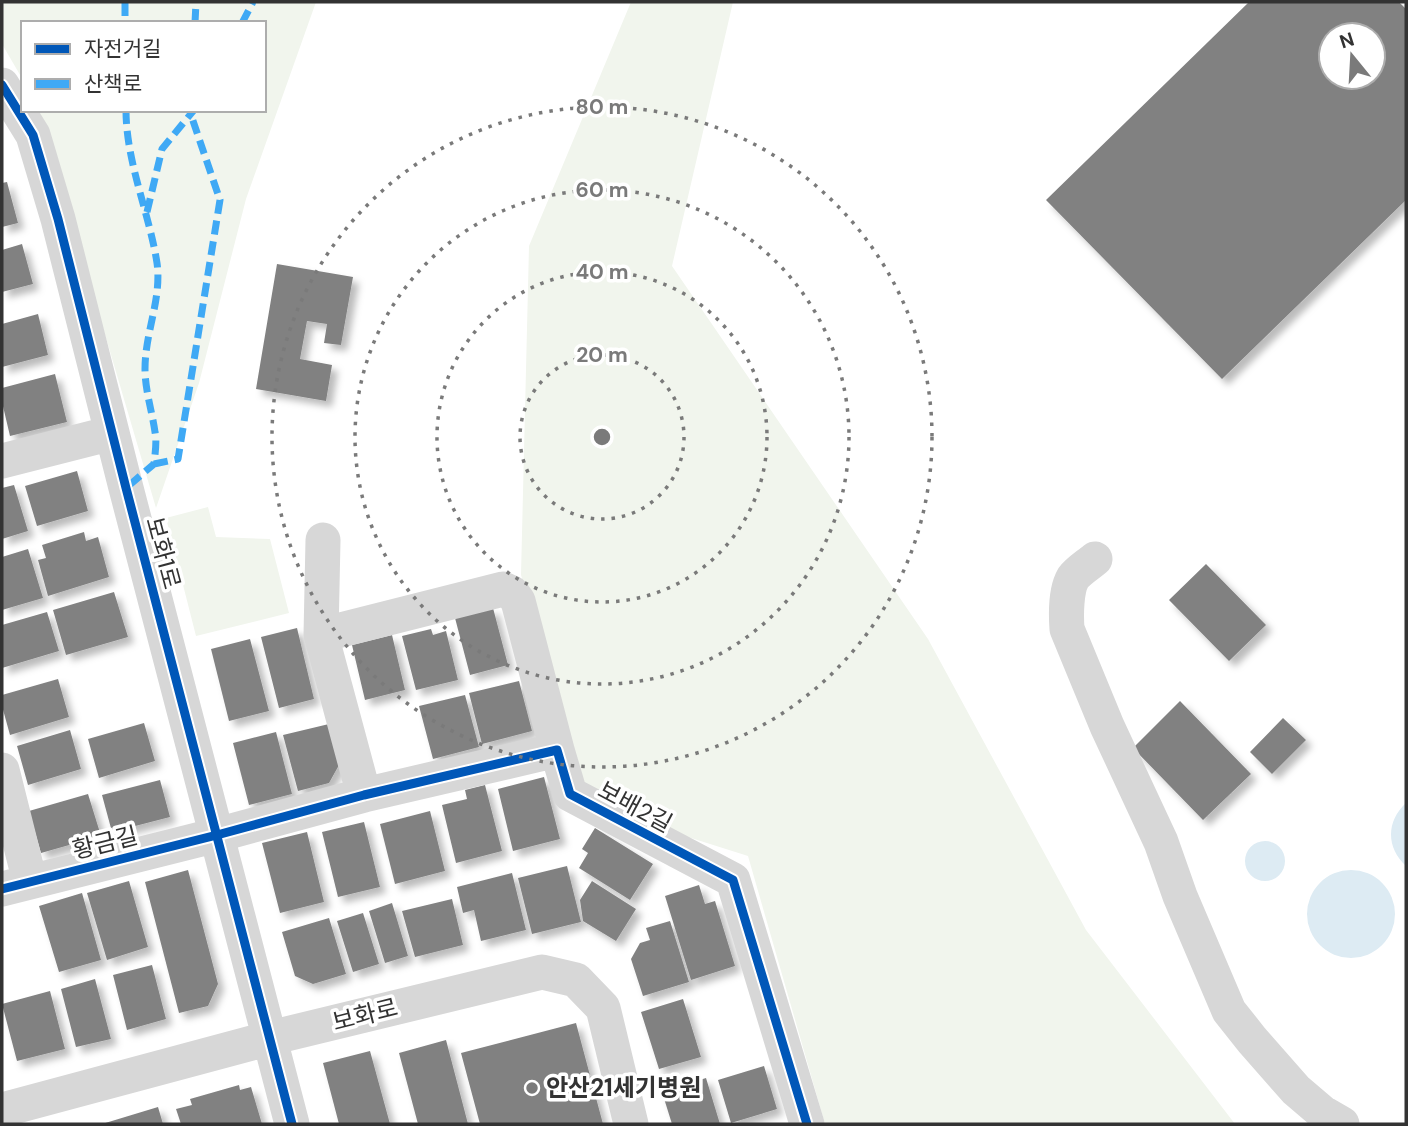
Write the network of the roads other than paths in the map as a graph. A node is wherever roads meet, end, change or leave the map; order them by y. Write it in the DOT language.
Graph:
graph roads {
  1 [pos="2,85"];
  2 [pos="112,433"];
  3 [pos="2,461"];
  4 [pos="323,540"];
  5 [pos="1095,559"];
  6 [pos="321,635"];
  7 [pos="557,750"];
  8 [pos="2,770"];
  9 [pos="364,794"];
  10 [pos="217,835"];
  11 [pos="16,886"];
  12 [pos="270,1038"];
  13 [pos="2,1110"];
  14 [pos="292,1124"];
  15 [pos="631,1124"];
  16 [pos="807,1124"];
  17 [pos="1342,1124"];
  1 -- 2 [label="street, 보화1로"];
  2 -- 3 [label="street"];
  2 -- 10 [label="street, 보화1로"];
  4 -- 6 [label="street"];
  5 -- 17 [label="street"];
  6 -- 7 [label="street, 보배2길"];
  6 -- 9 [label="street"];
  7 -- 9 [label="street"];
  7 -- 16 [label="street, 보배2길"];
  8 -- 11 [label="street"];
  9 -- 10 [label="street"];
  10 -- 11 [label="street, 황금길"];
  10 -- 12 [label="street, 보화1로"];
  12 -- 13 [label="street, 보화로"];
  12 -- 14 [label="street, 보화1로"];
  12 -- 15 [label="street, 보화로"];
}
